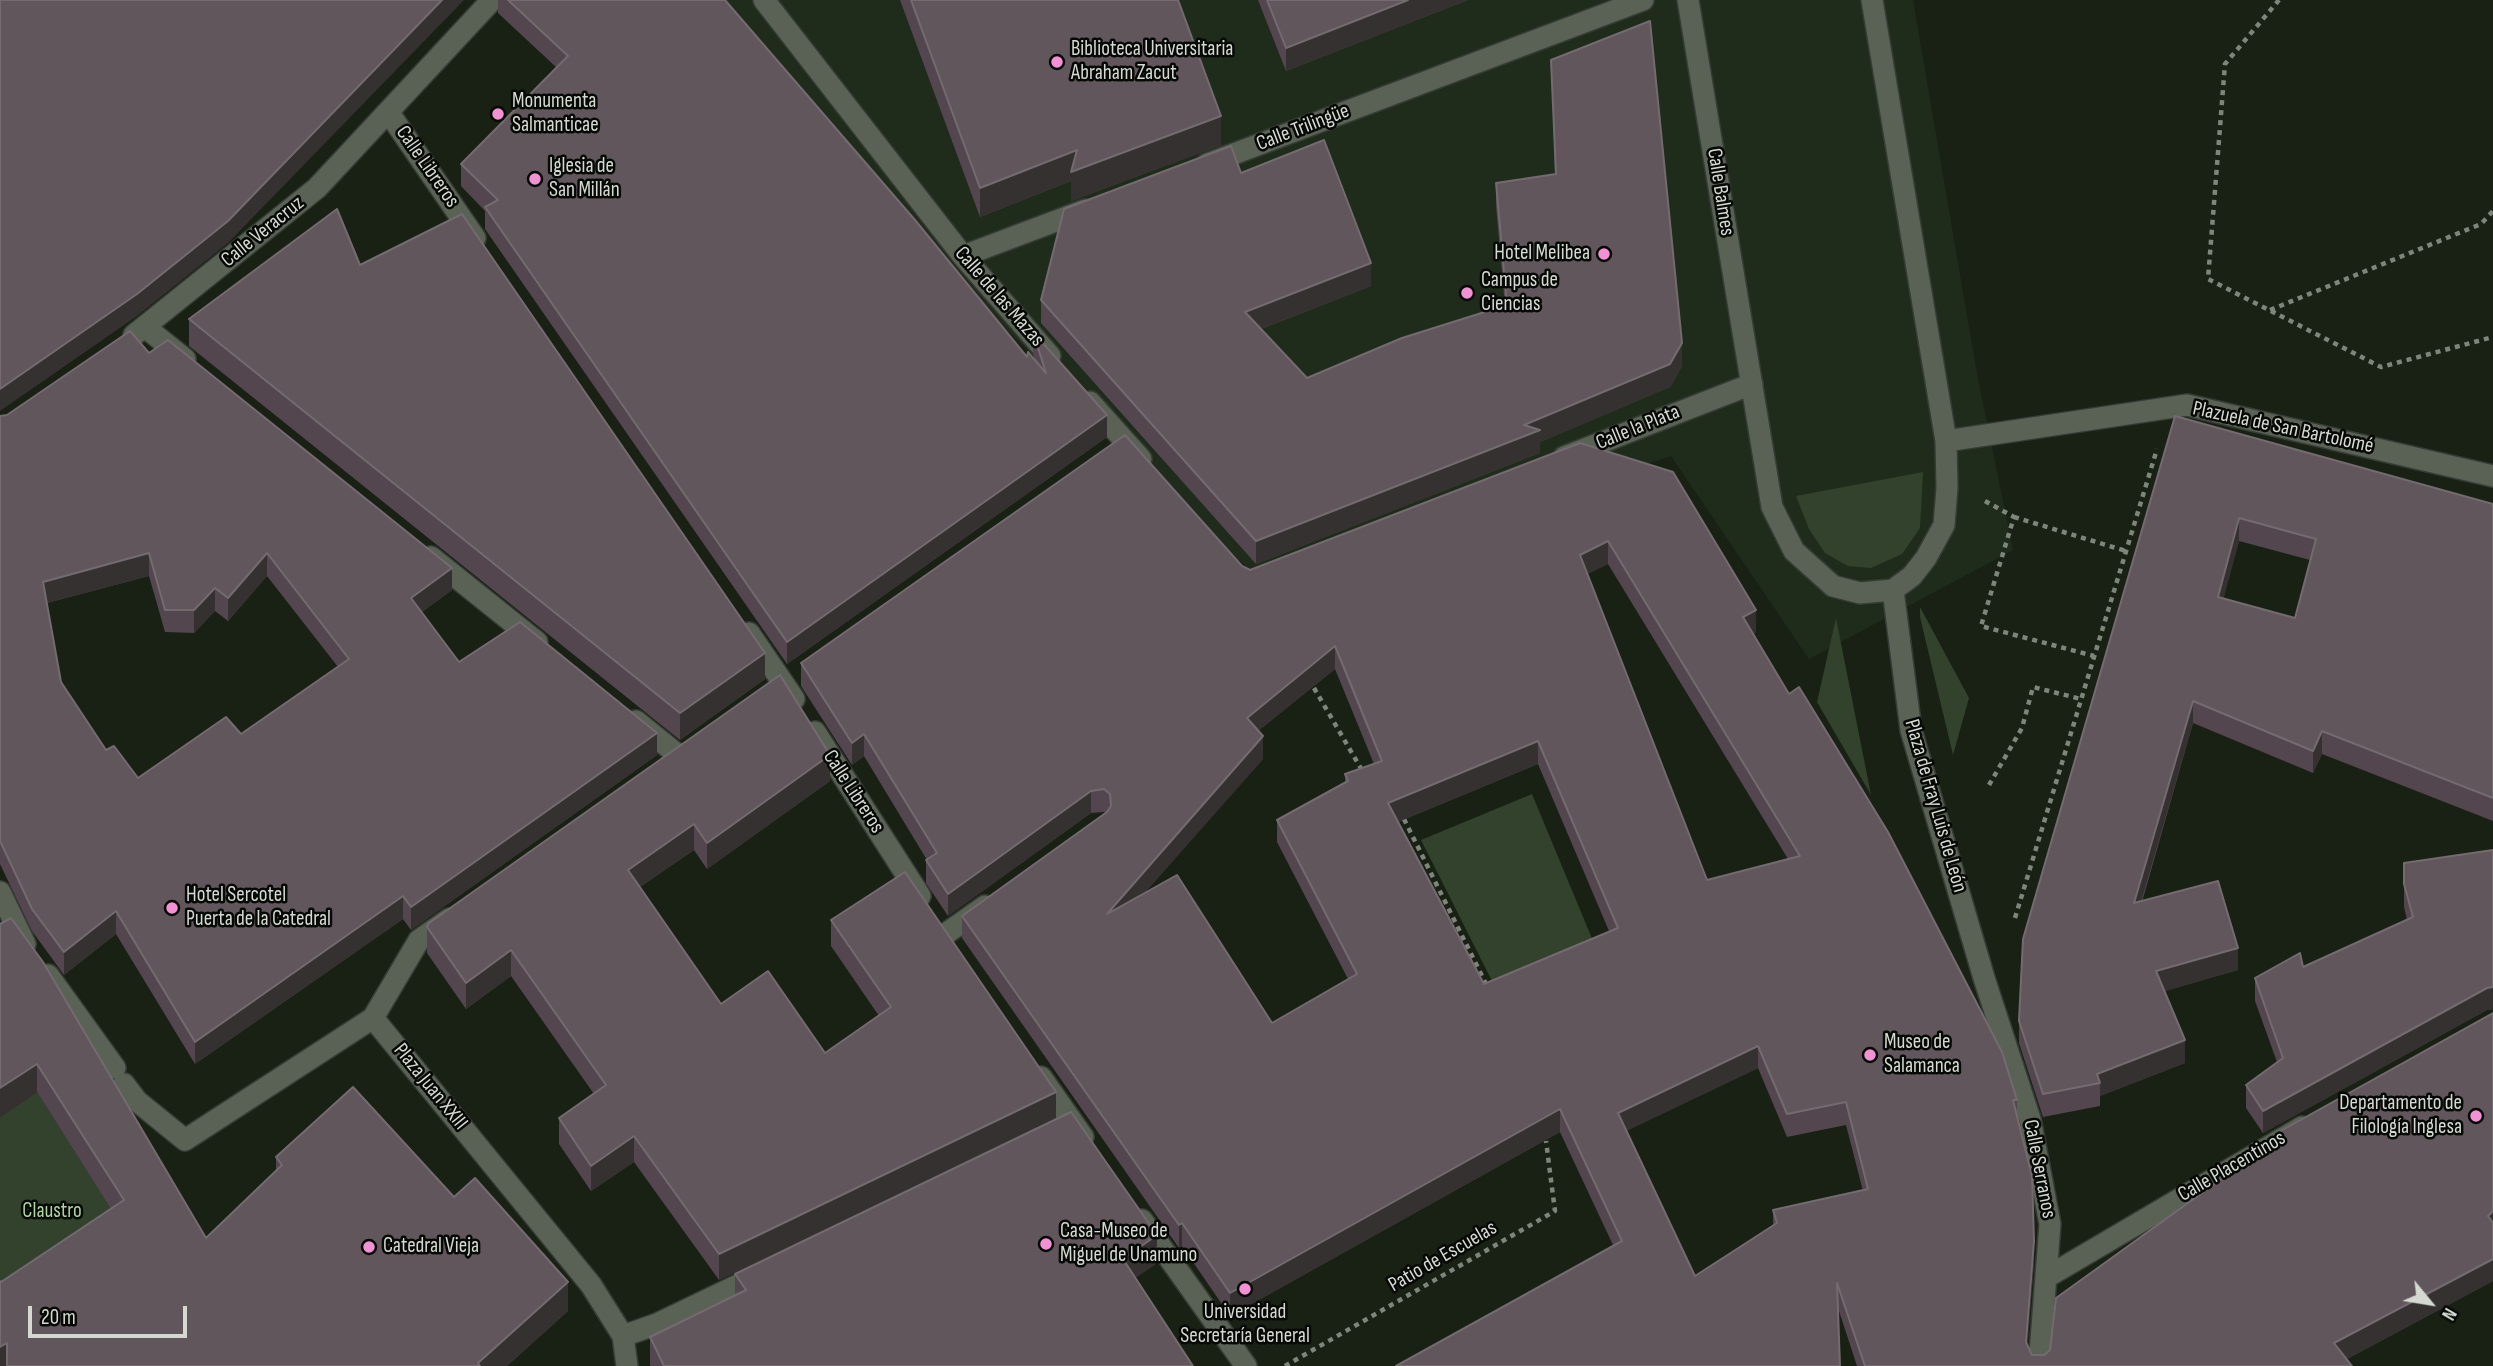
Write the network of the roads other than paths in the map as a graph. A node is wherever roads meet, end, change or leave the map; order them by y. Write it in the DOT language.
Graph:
graph roads {
  1 [pos="492,0"];
  2 [pos="764,0"];
  3 [pos="1643,0"];
  4 [pos="1688,0"];
  5 [pos="1872,0"];
  6 [pos="389,113"];
  7 [pos="1185,172"];
  8 [pos="1107,202"];
  9 [pos="484,249"];
  10 [pos="963,256"];
  11 [pos="145,327"];
  12 [pos="112,350"];
  13 [pos="1062,369"];
  14 [pos="200,371"];
  15 [pos="1752,384"];
  16 [pos="1080,390"];
  17 [pos="1946,441"];
  18 [pos="1548,463"];
  19 [pos="1152,471"];
  20 [pos="2493,476"];
  21 [pos="417,545"];
  22 [pos="1893,590"];
  23 [pos="736,613"];
  24 [pos="558,659"];
  25 [pos="788,678"];
  26 [pos="762,696"];
  27 [pos="624,711"];
  28 [pos="699,740"];
  29 [pos="678,755"];
  30 [pos="655,771"];
  31 [pos="0,892"];
  32 [pos="999,895"];
  33 [pos="464,908"];
  34 [pos="944,935"];
  35 [pos="960,957"];
  36 [pos="1984,978"];
  37 [pos="373,1018"];
  38 [pos="1028,1057"];
  39 [pos="2322,1116"];
  40 [pos="1074,1124"];
  41 [pos="1049,1136"];
  42 [pos="1098,1158"];
  43 [pos="1129,1202"];
  44 [pos="780,1265"];
  45 [pos="2048,1277"];
  46 [pos="623,1336"];
  47 [pos="627,1366"];
  48 [pos="1246,1366"];
  49 [pos="2039,1366"];
  1 -- 6 [label="street, Calle Veracruz"];
  2 -- 10 [label="street, Calle de las Mazas"];
  3 -- 7 [label="street, Calle Trilingüe"];
  4 -- 15 [label="street, Calle Balmes"];
  5 -- 17 [label="street"];
  6 -- 9 [label="street, Calle Libreros"];
  6 -- 11 [label="street, Calle Veracruz"];
  8 -- 10 [label="street"];
  10 -- 13 [label="street, Calle de las Mazas"];
  11 -- 12 [label="street, Calle Veracruz"];
  11 -- 14 [label="street"];
  15 -- 18 [label="street, Calle la Plata"];
  15 -- 22 [label="street"];
  16 -- 19 [label="street"];
  17 -- 20 [label="street, Plazuela de San Bartolomé"];
  17 -- 22 [label="street"];
  21 -- 24 [label="street"];
  22 -- 36 [label="street, Plaza de Fray Luis de León"];
  23 -- 25 [label="street, Calle Libreros"];
  25 -- 26 [label="street"];
  25 -- 34 [label="street, Calle Libreros"];
  27 -- 29 [label="street"];
  28 -- 29 [label="street"];
  29 -- 30 [label="street"];
  31 -- 37 [label="street"];
  32 -- 34 [label="street"];
  33 -- 37 [label="street"];
  34 -- 35 [label="street, Calle Libreros"];
  36 -- 45 [label="street, Calle Serranos"];
  37 -- 46 [label="street, Plaza Juan XXIII"];
  38 -- 40 [label="street"];
  39 -- 45 [label="street, Calle Placentinos"];
  40 -- 41 [label="street"];
  40 -- 42 [label="street"];
  43 -- 48 [label="street"];
  44 -- 46 [label="street"];
  45 -- 49 [label="street, Calle Serranos"];
  46 -- 47 [label="street"];
}
